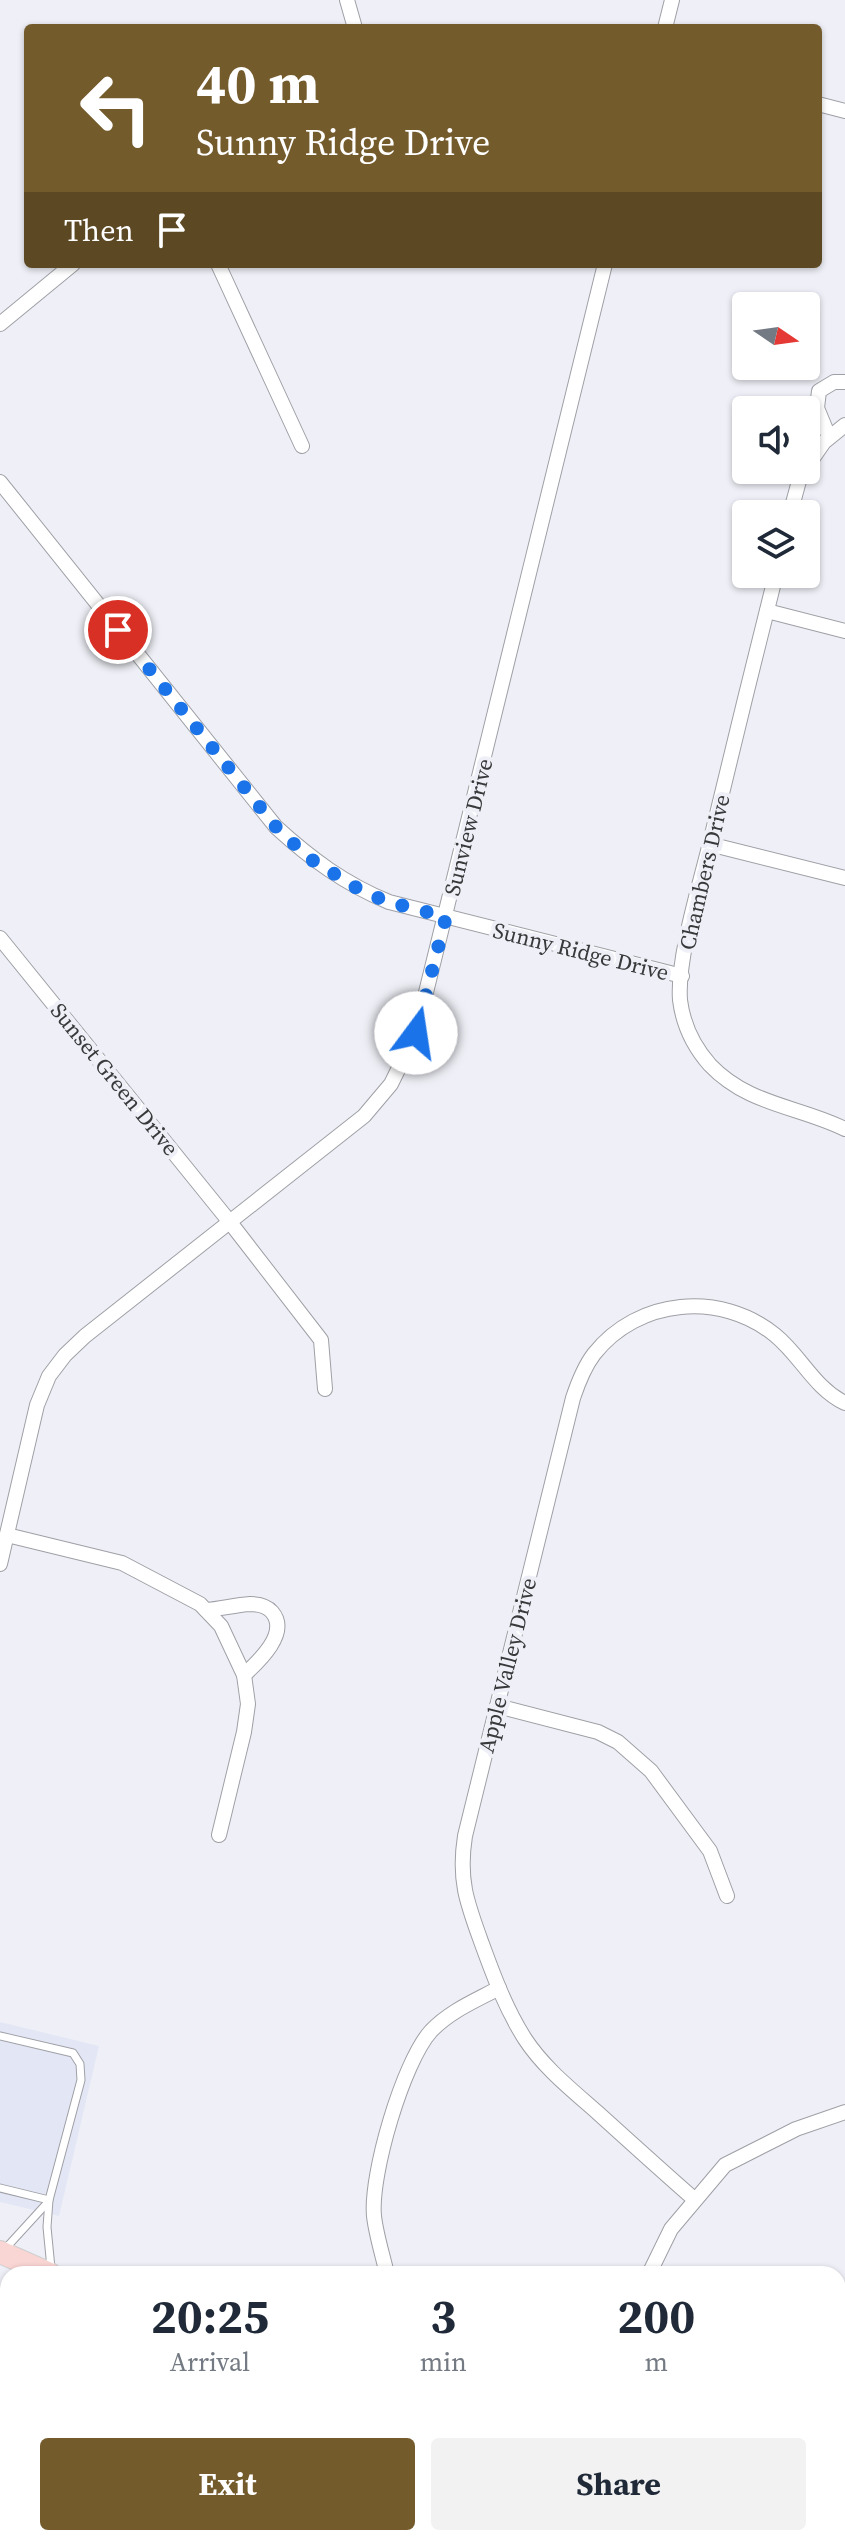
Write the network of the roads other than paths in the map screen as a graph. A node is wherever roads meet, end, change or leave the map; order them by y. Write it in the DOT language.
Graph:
graph roads {
  1 [pos="347,0"];
  2 [pos="672,0"];
  3 [pos="354,24"];
  4 [pos="666,24"];
  5 [pos="822,105"];
  6 [pos="845,111"];
  7 [pos="68,268"];
  8 [pos="220,268"];
  9 [pos="604,268"];
  10 [pos="0,324"];
  11 [pos="845,382"];
  12 [pos="845,425"];
  13 [pos="829,437"];
  14 [pos="302,446"];
  15 [pos="820,450"];
  16 [pos="0,482"];
  17 [pos="773,588"];
  18 [pos="767,611"];
  19 [pos="845,631"];
  20 [pos="709,844"];
  21 [pos="845,878"];
  22 [pos="446,917"];
  23 [pos="3,947"];
  24 [pos="682,976"];
  25 [pos="845,1129"];
  26 [pos="229,1221"];
  27 [pos="325,1389"];
  28 [pos="845,1403"];
  29 [pos="7,1535"];
  30 [pos="0,1564"];
  31 [pos="206,1610"];
  32 [pos="244,1675"];
  33 [pos="497,1706"];
  34 [pos="219,1835"];
  35 [pos="727,1896"];
  36 [pos="499,1988"];
  37 [pos="0,2036"];
  38 [pos="845,2112"];
  39 [pos="0,2188"];
  40 [pos="694,2199"];
  41 [pos="49,2200"];
  42 [pos="1,2252"];
  43 [pos="33,2266"];
  44 [pos="50,2266"];
  45 [pos="385,2266"];
  46 [pos="653,2266"];
  1 -- 3 [label="street"];
  2 -- 4 [label="street"];
  5 -- 6 [label="street"];
  7 -- 10 [label="street"];
  8 -- 14 [label="street"];
  9 -- 22 [label="street, Sunview Drive"];
  11 -- 13 [label="street"];
  12 -- 13 [label="street"];
  13 -- 15 [label="street"];
  16 -- 22 [label="street, Sunny Ridge Drive"];
  17 -- 18 [label="street, Chambers Drive"];
  18 -- 19 [label="street"];
  18 -- 20 [label="street, Chambers Drive"];
  20 -- 21 [label="street"];
  20 -- 24 [label="street, Chambers Drive"];
  22 -- 24 [label="street, Sunny Ridge Drive"];
  22 -- 26 [label="street, Sunview Drive"];
  23 -- 26 [label="street, Sunset Green Drive"];
  24 -- 25 [label="street, Chambers Drive"];
  26 -- 27 [label="street, Sunset Green Drive"];
  26 -- 29 [label="street, Sunview Drive"];
  28 -- 33 [label="street, Apple Valley Drive"];
  29 -- 30 [label="street, Sunview Drive"];
  29 -- 31 [label="street"];
  31 -- 32 [label="street"];
  31 -- 32 [label="street"];
  32 -- 34 [label="street"];
  33 -- 35 [label="street"];
  33 -- 36 [label="street, Apple Valley Drive"];
  36 -- 40 [label="street, Apple Valley Drive"];
  36 -- 45 [label="street"];
  37 -- 41 [label="lane"];
  38 -- 40 [label="street"];
  39 -- 41 [label="lane"];
  40 -- 46 [label="street"];
  41 -- 42 [label="lane"];
  41 -- 44 [label="lane"];
  42 -- 43 [label="main road"];
}
